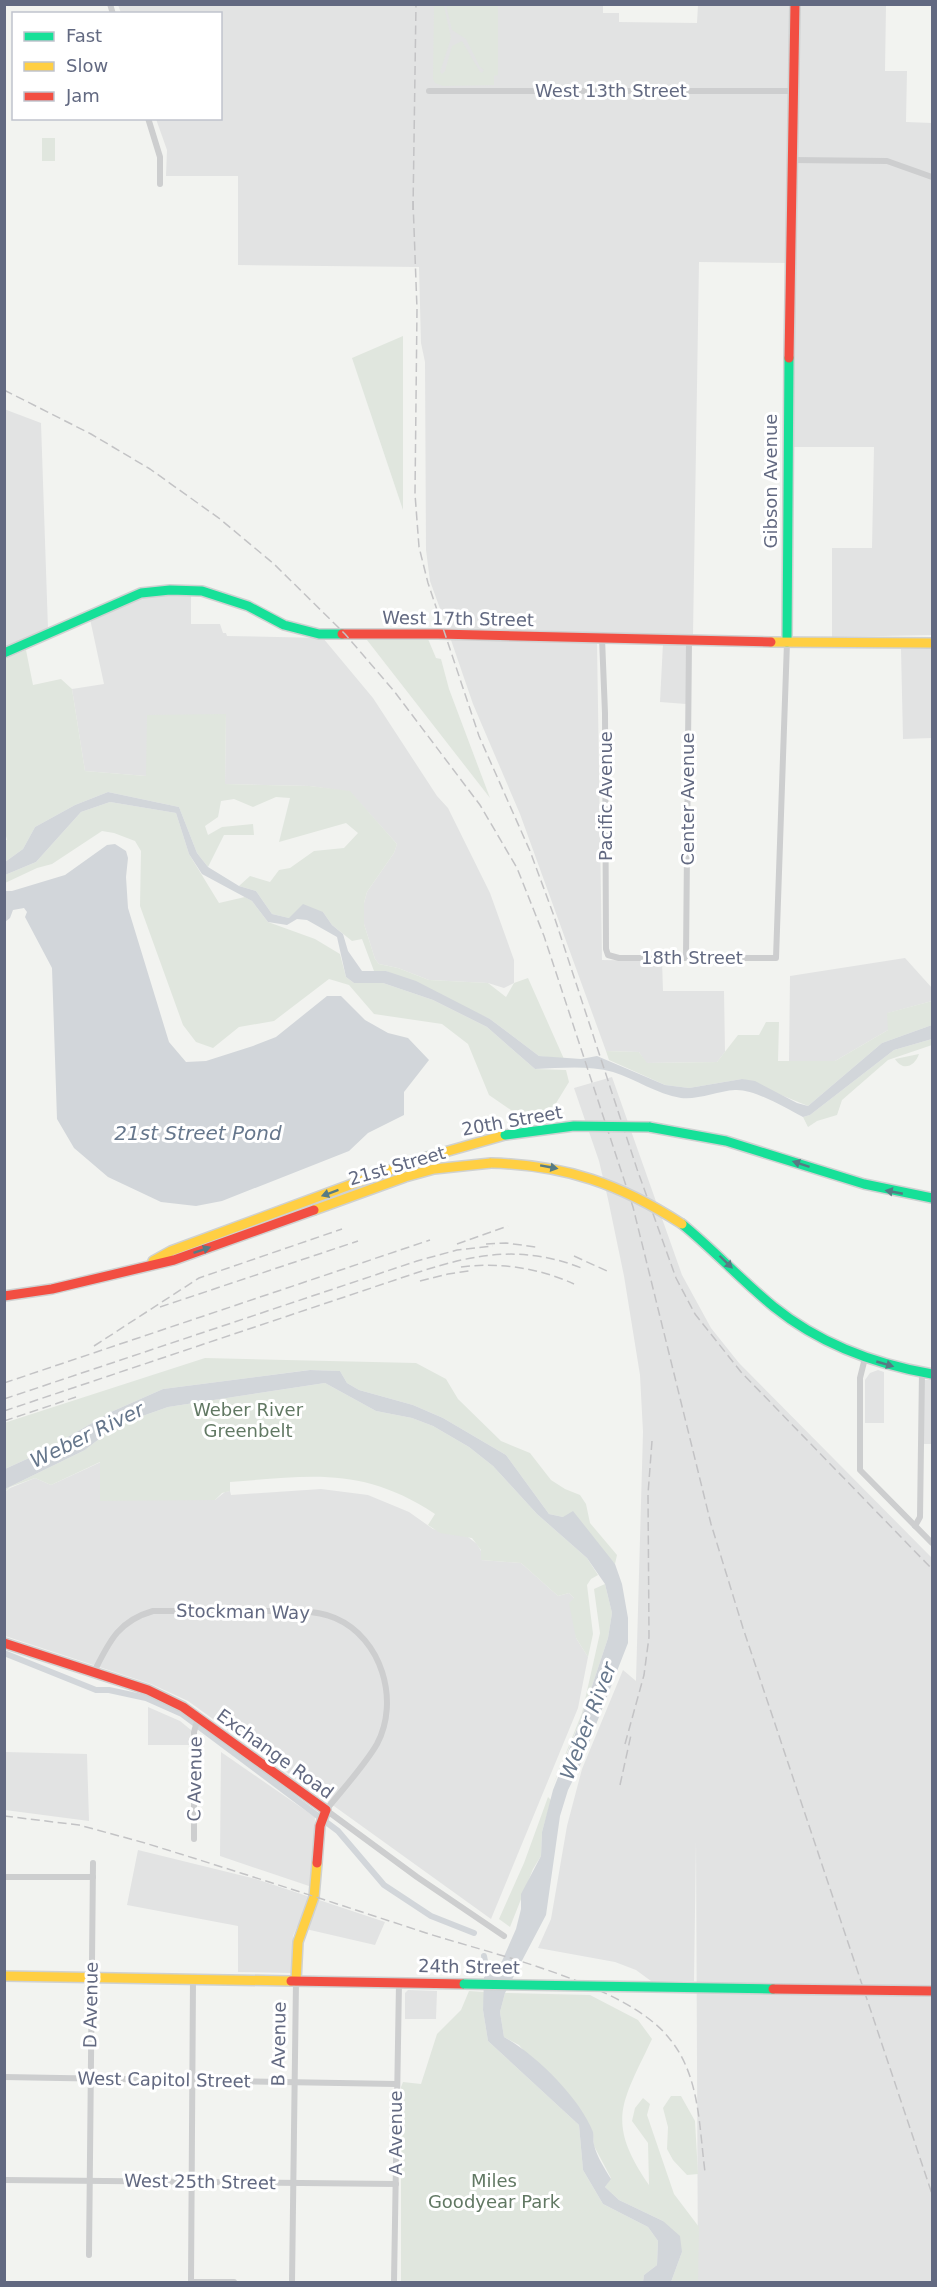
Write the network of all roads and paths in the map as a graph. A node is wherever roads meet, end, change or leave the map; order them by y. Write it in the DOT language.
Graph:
graph roads {
  1 [pos="795,4"];
  2 [pos="429,91"];
  3 [pos="793,91"];
  4 [pos="149,120"];
  5 [pos="792,160"];
  6 [pos="933,177"];
  7 [pos="160,184"];
  8 [pos="602,638"];
  9 [pos="689,641"];
  10 [pos="787,642"];
  11 [pos="933,643"];
  12 [pos="4,652"];
  13 [pos="608,955"];
  14 [pos="686,957"];
  15 [pos="776,958"];
  16 [pos="933,1198"];
  17 [pos="146,1265"];
  18 [pos="4,1296"];
  19 [pos="864,1358"];
  20 [pos="922,1372"];
  21 [pos="933,1374"];
  22 [pos="915,1526"];
  23 [pos="933,1543"];
  24 [pos="4,1643"];
  25 [pos="94,1672"];
  26 [pos="198,1718"];
  27 [pos="325,1813"];
  28 [pos="194,1839"];
  29 [pos="93,1863"];
  30 [pos="4,1877"];
  31 [pos="93,1877"];
  32 [pos="504,1936"];
  33 [pos="4,1976"];
  34 [pos="92,1977"];
  35 [pos="193,1979"];
  36 [pos="296,1981"];
  37 [pos="399,1983"];
  38 [pos="933,1991"];
  39 [pos="4,2077"];
  40 [pos="91,2079"];
  41 [pos="192,2080"];
  42 [pos="295,2082"];
  43 [pos="396,2084"];
  44 [pos="4,2180"];
  45 [pos="90,2181"];
  46 [pos="191,2182"];
  47 [pos="293,2183"];
  48 [pos="396,2184"];
  49 [pos="89,2255"];
  50 [pos="191,2282"];
  51 [pos="234,2283"];
  52 [pos="292,2283"];
  53 [pos="394,2283"];
  1 -- 3 [label="main road, Gibson Avenue"];
  2 -- 3 [label="street, West 13th Street"];
  3 -- 5 [label="main road, Gibson Avenue"];
  4 -- 7 [label="street"];
  5 -- 6 [label="street"];
  5 -- 10 [label="main road, Gibson Avenue"];
  8 -- 9 [label="main road, West 17th Street"];
  8 -- 12 [label="main road, West 17th Street"];
  8 -- 13 [label="street, Pacific Avenue"];
  9 -- 10 [label="main road, West 17th Street"];
  9 -- 14 [label="street, Center Avenue"];
  10 -- 11 [label="main road, West 17th Street"];
  10 -- 15 [label="street, Gibson Avenue"];
  13 -- 14 [label="street, 18th Street"];
  14 -- 15 [label="street, 18th Street"];
  16 -- 17 [label="main road, 20th Street, one-way, bridge"];
  17 -- 18 [label="main road, 21st Street"];
  17 -- 19 [label="main road, 21st Street, one-way, bridge"];
  19 -- 20 [label="main road, 21st Street, one-way"];
  19 -- 22 [label="street"];
  20 -- 21 [label="main road, 21st Street"];
  20 -- 22 [label="street"];
  22 -- 23 [label="street"];
  24 -- 25 [label="main road, Exchange Road"];
  25 -- 26 [label="main road, Exchange Road"];
  25 -- 27 [label="street, Stockman Way"];
  26 -- 27 [label="main road, Exchange Road"];
  26 -- 28 [label="street, C Avenue"];
  27 -- 32 [label="street, Exchange Road"];
  27 -- 36 [label="main road, B Avenue"];
  29 -- 31 [label="street, D Avenue"];
  30 -- 31 [label="street"];
  31 -- 34 [label="street, D Avenue"];
  33 -- 34 [label="main road, 24th Street"];
  34 -- 35 [label="main road, 24th Street"];
  34 -- 40 [label="street, D Avenue"];
  35 -- 36 [label="main road, 24th Street"];
  35 -- 41 [label="street"];
  36 -- 37 [label="main road, 24th Street"];
  36 -- 42 [label="street, B Avenue"];
  37 -- 38 [label="main road, 24th Street, bridge"];
  37 -- 43 [label="street, A Avenue"];
  39 -- 40 [label="street, West Capitol Street"];
  40 -- 41 [label="street, West Capitol Street"];
  40 -- 45 [label="street, D Avenue"];
  41 -- 42 [label="street, West Capitol Street"];
  41 -- 46 [label="street"];
  42 -- 43 [label="street, West Capitol Street"];
  42 -- 47 [label="street, B Avenue"];
  43 -- 48 [label="street, A Avenue"];
  44 -- 45 [label="street, West 25th Street"];
  45 -- 46 [label="street, West 25th Street"];
  45 -- 49 [label="street, D Avenue"];
  46 -- 47 [label="street, West 25th Street"];
  46 -- 50 [label="street"];
  47 -- 48 [label="street, West 25th Street"];
  47 -- 52 [label="street, B Avenue"];
  48 -- 53 [label="street, A Avenue"];
  50 -- 51 [label="street"];
}
